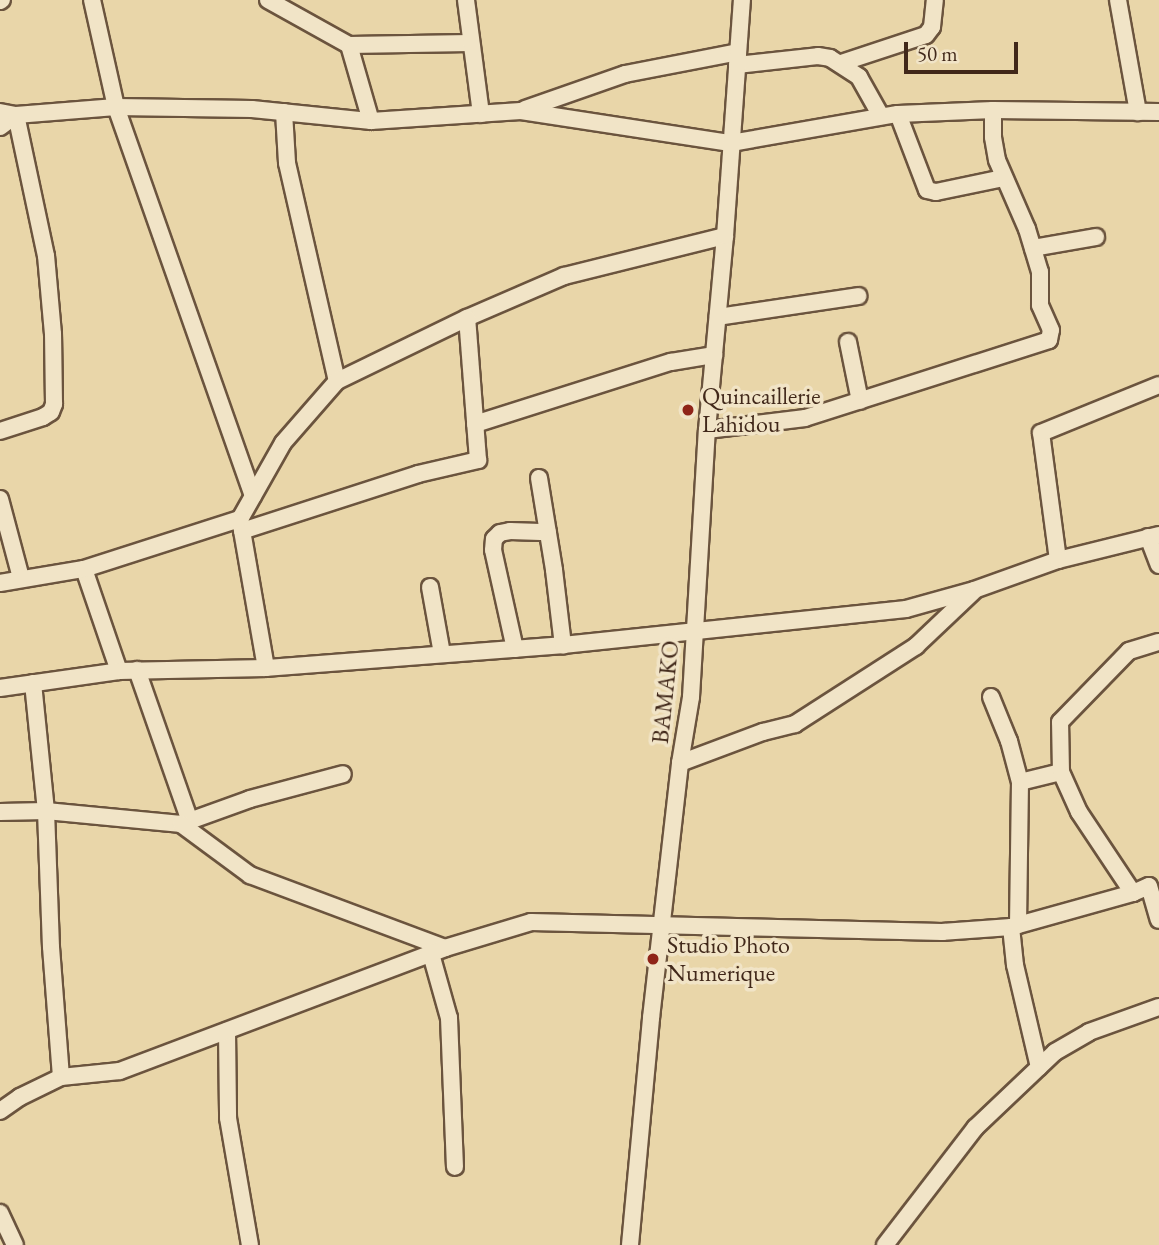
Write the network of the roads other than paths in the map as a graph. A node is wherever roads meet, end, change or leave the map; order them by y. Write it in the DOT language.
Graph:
graph roads {
  1 [pos="92,0"];
  2 [pos="268,0"];
  3 [pos="466,0"];
  4 [pos="742,0"];
  5 [pos="935,0"];
  6 [pos="1118,0"];
  7 [pos="470,43"];
  8 [pos="349,45"];
  9 [pos="738,58"];
  10 [pos="841,64"];
  11 [pos="116,107"];
  12 [pos="993,110"];
  13 [pos="521,111"];
  14 [pos="284,112"];
  15 [pos="1138,112"];
  16 [pos="1159,112"];
  17 [pos="8,114"];
  18 [pos="481,114"];
  19 [pos="889,115"];
  20 [pos="371,121"];
  21 [pos="0,127"];
  22 [pos="731,143"];
  23 [pos="1003,178"];
  24 [pos="726,236"];
  25 [pos="1096,237"];
  26 [pos="1033,248"];
  27 [pos="858,296"];
  28 [pos="718,317"];
  29 [pos="467,318"];
  30 [pos="848,342"];
  31 [pos="714,355"];
  32 [pos="337,381"];
  33 [pos="1159,385"];
  34 [pos="860,401"];
  35 [pos="475,424"];
  36 [pos="707,430"];
  37 [pos="0,431"];
  38 [pos="539,478"];
  39 [pos="253,496"];
  40 [pos="0,499"];
  41 [pos="241,525"];
  42 [pos="548,531"];
  43 [pos="1153,536"];
  44 [pos="1058,559"];
  45 [pos="1159,565"];
  46 [pos="84,569"];
  47 [pos="21,578"];
  48 [pos="0,583"];
  49 [pos="430,587"];
  50 [pos="974,590"];
  51 [pos="694,632"];
  52 [pos="1159,642"];
  53 [pos="563,645"];
  54 [pos="515,649"];
  55 [pos="442,654"];
  56 [pos="266,668"];
  57 [pos="137,670"];
  58 [pos="120,671"];
  59 [pos="33,683"];
  60 [pos="0,688"];
  61 [pos="991,697"];
  62 [pos="680,763"];
  63 [pos="1061,772"];
  64 [pos="343,774"];
  65 [pos="1020,782"];
  66 [pos="46,811"];
  67 [pos="0,813"];
  68 [pos="185,823"];
  69 [pos="1154,883"];
  70 [pos="1133,893"];
  71 [pos="1159,920"];
  72 [pos="664,925"];
  73 [pos="1014,926"];
  74 [pos="438,951"];
  75 [pos="1159,1007"];
  76 [pos="227,1031"];
  77 [pos="1039,1067"];
  78 [pos="61,1077"];
  79 [pos="0,1111"];
  80 [pos="455,1167"];
  81 [pos="0,1213"];
  82 [pos="15,1245"];
  83 [pos="250,1245"];
  84 [pos="630,1245"];
  85 [pos="886,1245"];
  1 -- 11 [label="street"];
  2 -- 8 [label="street"];
  3 -- 7 [label="street"];
  4 -- 9 [label="street, BAMAKO"];
  5 -- 10 [label="street"];
  6 -- 15 [label="street"];
  7 -- 8 [label="street"];
  7 -- 18 [label="street"];
  8 -- 20 [label="street"];
  9 -- 10 [label="street"];
  9 -- 13 [label="street"];
  9 -- 22 [label="street, BAMAKO"];
  10 -- 19 [label="street"];
  11 -- 14 [label="street"];
  11 -- 17 [label="street"];
  11 -- 39 [label="street"];
  12 -- 15 [label="street"];
  12 -- 19 [label="street"];
  12 -- 23 [label="street"];
  13 -- 18 [label="street"];
  13 -- 22 [label="street"];
  14 -- 20 [label="street"];
  14 -- 32 [label="street"];
  15 -- 16 [label="street"];
  17 -- 21 [label="street"];
  17 -- 37 [label="street"];
  18 -- 20 [label="street"];
  19 -- 22 [label="street"];
  19 -- 23 [label="street"];
  22 -- 24 [label="street, BAMAKO"];
  23 -- 26 [label="street"];
  24 -- 28 [label="street, BAMAKO"];
  24 -- 29 [label="street"];
  25 -- 26 [label="street"];
  26 -- 34 [label="street"];
  27 -- 28 [label="street"];
  28 -- 31 [label="street, BAMAKO"];
  29 -- 32 [label="street"];
  29 -- 35 [label="street"];
  30 -- 34 [label="street"];
  31 -- 35 [label="street"];
  31 -- 36 [label="street, BAMAKO"];
  32 -- 39 [label="street"];
  33 -- 44 [label="street"];
  34 -- 36 [label="street"];
  35 -- 41 [label="street"];
  36 -- 51 [label="street, BAMAKO"];
  38 -- 42 [label="street"];
  39 -- 41 [label="street"];
  40 -- 47 [label="street"];
  41 -- 46 [label="street"];
  41 -- 56 [label="street"];
  42 -- 53 [label="street"];
  42 -- 54 [label="street"];
  43 -- 44 [label="street"];
  43 -- 45 [label="street"];
  44 -- 50 [label="street"];
  46 -- 47 [label="street"];
  46 -- 58 [label="street"];
  47 -- 48 [label="street"];
  49 -- 55 [label="street"];
  50 -- 51 [label="street"];
  50 -- 62 [label="street"];
  51 -- 53 [label="street"];
  51 -- 62 [label="street, BAMAKO"];
  52 -- 63 [label="street"];
  53 -- 54 [label="street"];
  54 -- 55 [label="street"];
  55 -- 56 [label="street"];
  56 -- 57 [label="street"];
  57 -- 58 [label="street"];
  57 -- 68 [label="street"];
  58 -- 59 [label="street"];
  59 -- 60 [label="street"];
  59 -- 66 [label="street"];
  61 -- 65 [label="street"];
  62 -- 72 [label="street, BAMAKO"];
  63 -- 65 [label="street"];
  63 -- 70 [label="street"];
  64 -- 68 [label="street"];
  65 -- 73 [label="street"];
  66 -- 67 [label="street"];
  66 -- 68 [label="street"];
  66 -- 78 [label="street"];
  68 -- 74 [label="street"];
  69 -- 70 [label="street"];
  69 -- 71 [label="street"];
  70 -- 73 [label="street"];
  72 -- 73 [label="street"];
  72 -- 74 [label="street"];
  72 -- 84 [label="street, BAMAKO"];
  73 -- 77 [label="street"];
  74 -- 76 [label="street"];
  74 -- 80 [label="street"];
  75 -- 77 [label="street"];
  76 -- 78 [label="street"];
  76 -- 83 [label="street"];
  77 -- 85 [label="street"];
  78 -- 79 [label="street"];
  81 -- 82 [label="street"];
}
